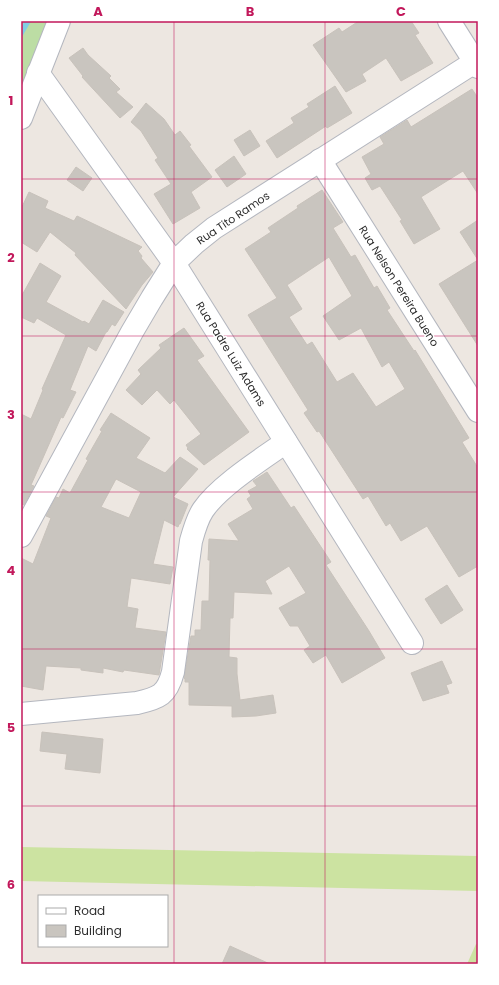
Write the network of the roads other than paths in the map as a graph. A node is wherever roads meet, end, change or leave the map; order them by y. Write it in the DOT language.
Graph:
graph roads {
  1 [pos="59,21"];
  2 [pos="449,21"];
  3 [pos="477,63"];
  4 [pos="38,73"];
  5 [pos="21,118"];
  6 [pos="320,160"];
  7 [pos="174,263"];
  8 [pos="478,411"];
  9 [pos="286,442"];
  10 [pos="21,536"];
  11 [pos="412,643"];
  12 [pos="21,714"];
  1 -- 4 [label="street"];
  2 -- 3 [label="street"];
  3 -- 6 [label="street, Rua Tito Ramos"];
  4 -- 5 [label="street"];
  4 -- 7 [label="street, Rua Padre Luiz Adams"];
  6 -- 7 [label="street, Rua Tito Ramos"];
  6 -- 8 [label="street, Rua Nelson Pereira Bueno"];
  7 -- 9 [label="street, Rua Padre Luiz Adams"];
  7 -- 10 [label="street, Rua Tito Ramos"];
  9 -- 11 [label="street, Rua Padre Luiz Adams"];
  9 -- 12 [label="street"];
}
